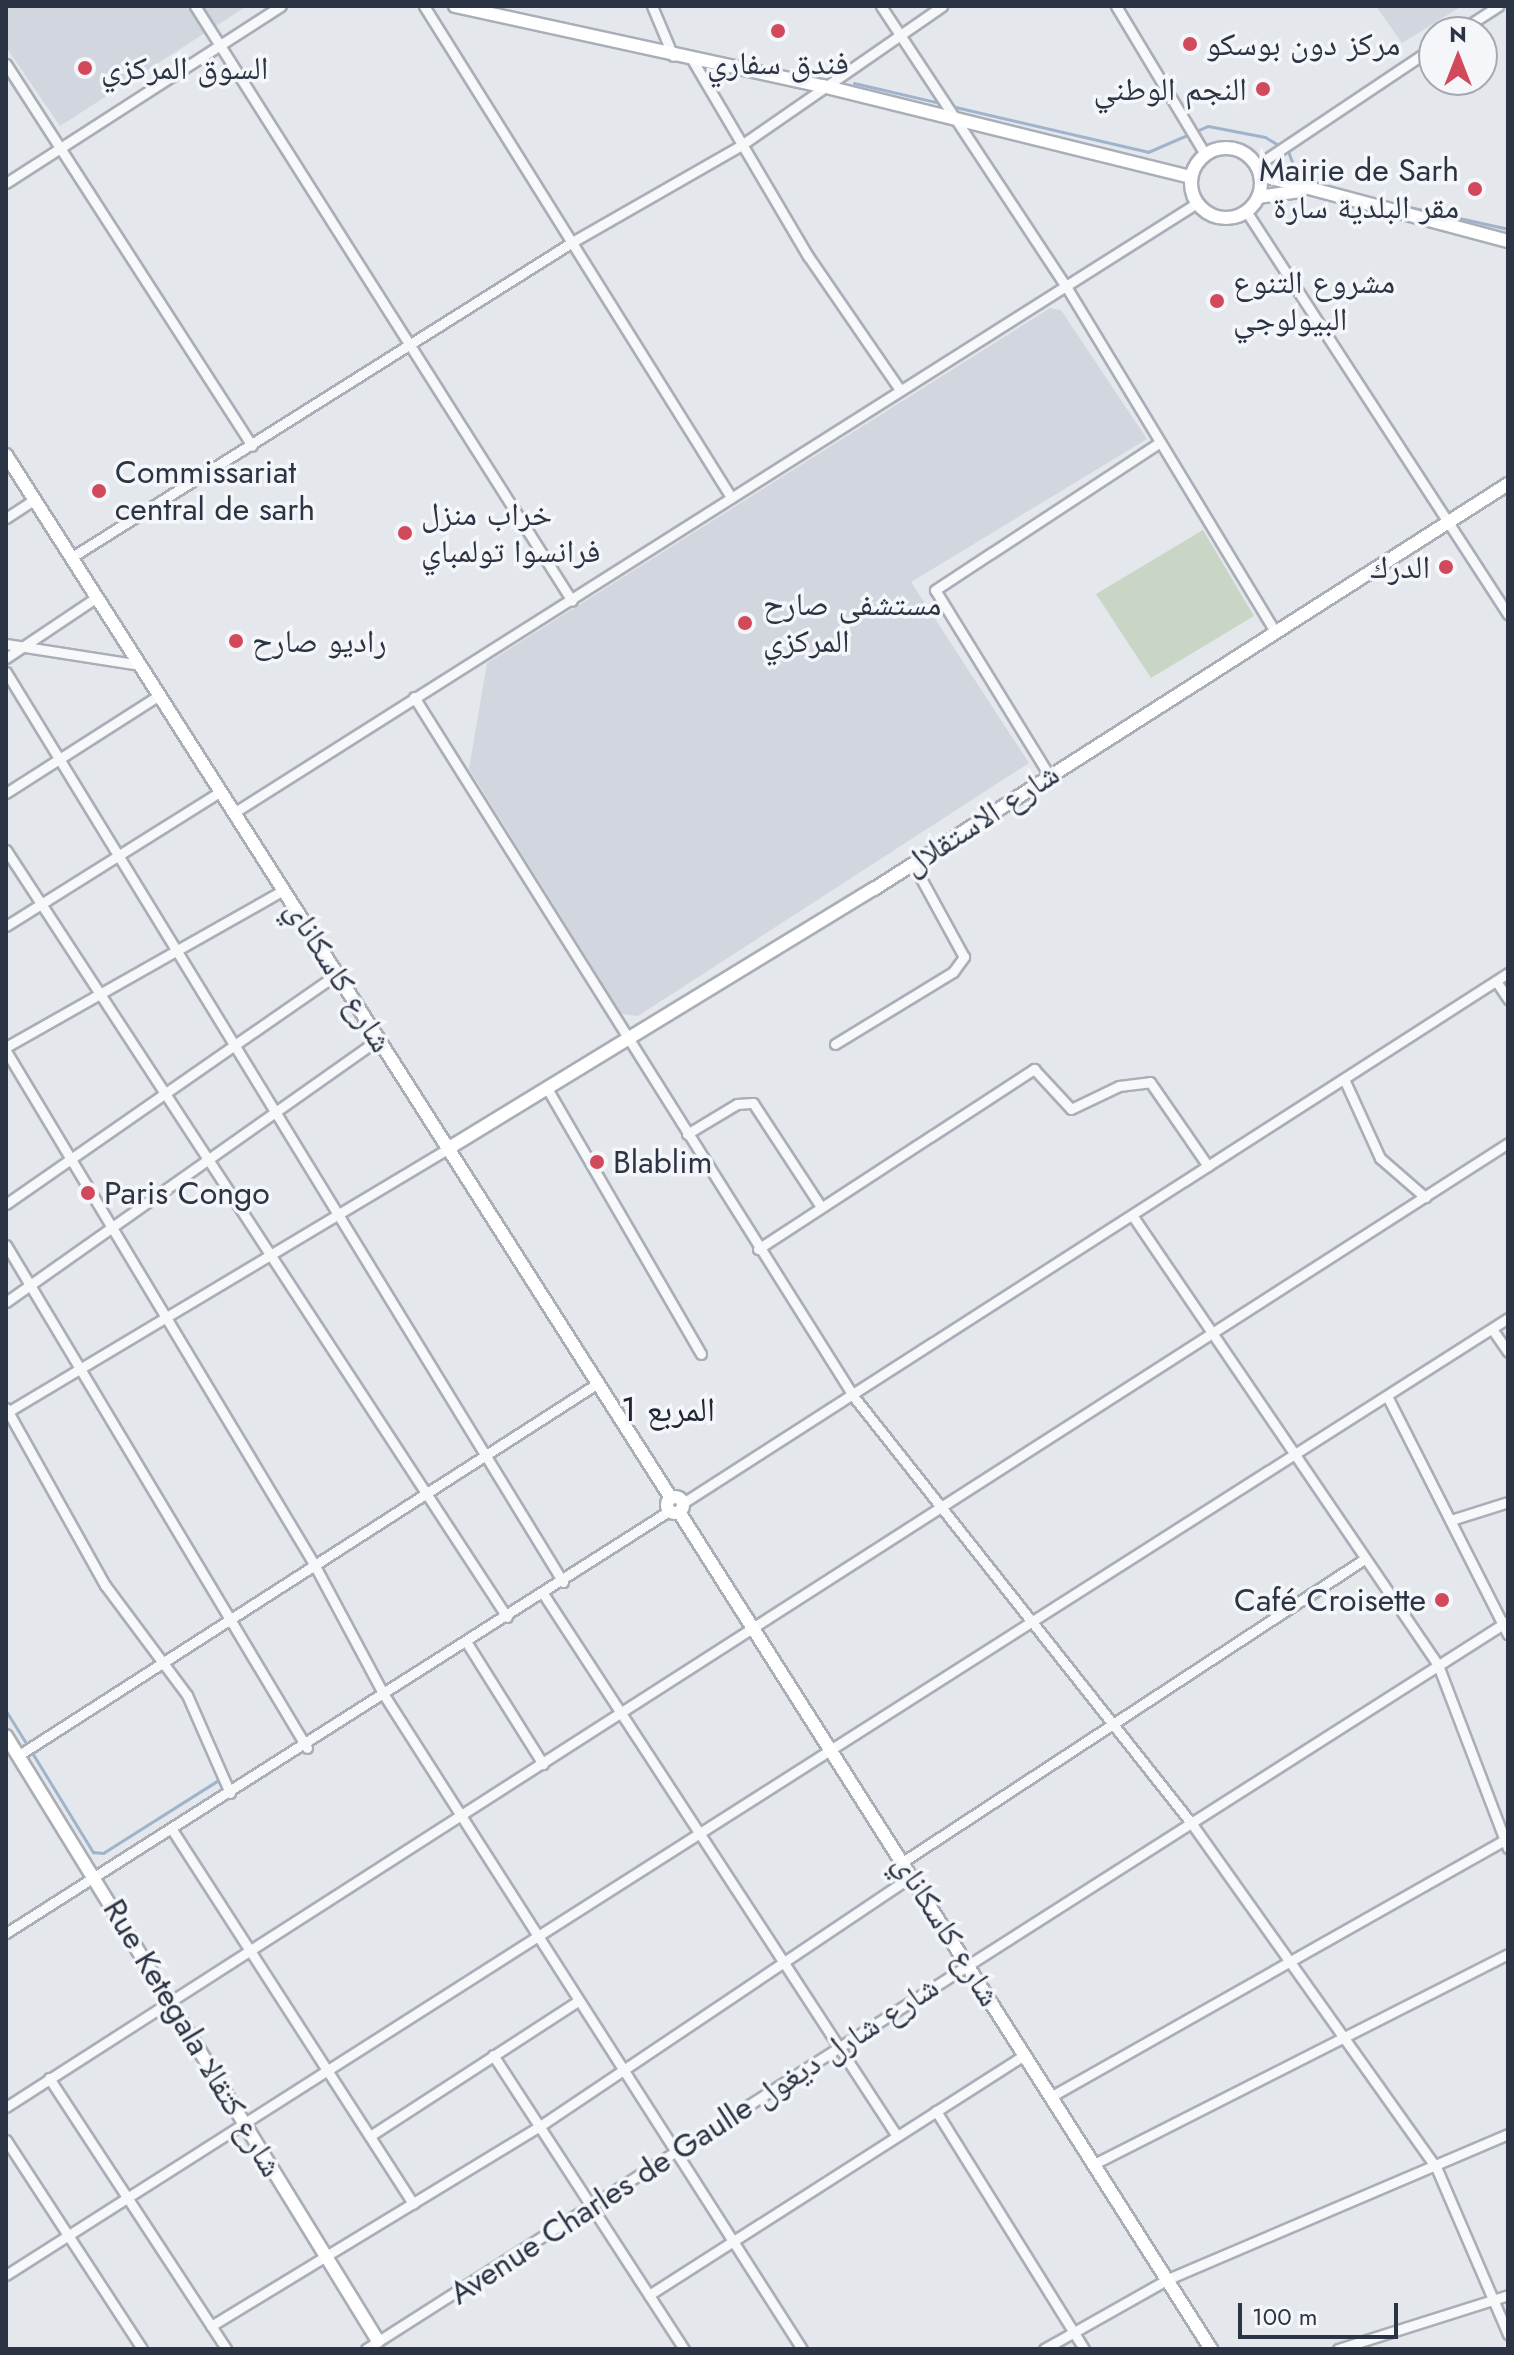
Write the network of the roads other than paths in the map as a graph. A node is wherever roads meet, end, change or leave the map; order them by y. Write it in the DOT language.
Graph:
graph roads {
  1 [pos="195,6"];
  2 [pos="281,6"];
  3 [pos="424,6"];
  4 [pos="455,6"];
  5 [pos="652,6"];
  6 [pos="881,6"];
  7 [pos="942,6"];
  8 [pos="1116,6"];
  9 [pos="900,34"];
  10 [pos="219,45"];
  11 [pos="673,56"];
  12 [pos="1418,58"];
  13 [pos="693,61"];
  14 [pos="6,64"];
  15 [pos="823,86"];
  16 [pos="953,122"];
  17 [pos="740,146"];
  18 [pos="60,149"];
  19 [pos="1205,154"];
  20 [pos="1258,170"];
  21 [pos="1191,177"];
  22 [pos="6,183"];
  23 [pos="1300,191"];
  24 [pos="1258,197"];
  25 [pos="1197,203"];
  26 [pos="1246,211"];
  27 [pos="574,241"];
  28 [pos="1508,241"];
  29 [pos="1067,288"];
  30 [pos="411,347"];
  31 [pos="898,387"];
  32 [pos="1160,442"];
  33 [pos="252,446"];
  34 [pos="6,455"];
  35 [pos="1508,484"];
  36 [pos="729,494"];
  37 [pos="34,500"];
  38 [pos="6,518"];
  39 [pos="1450,520"];
  40 [pos="72,557"];
  41 [pos="97,597"];
  42 [pos="572,601"];
  43 [pos="1508,614"];
  44 [pos="1274,630"];
  45 [pos="6,644"];
  46 [pos="24,647"];
  47 [pos="6,658"];
  48 [pos="140,665"];
  49 [pos="6,672"];
  50 [pos="159,695"];
  51 [pos="414,697"];
  52 [pos="60,759"];
  53 [pos="1049,775"];
  54 [pos="221,791"];
  55 [pos="6,793"];
  56 [pos="235,812"];
  57 [pos="6,850"];
  58 [pos="118,855"];
  59 [pos="913,864"];
  60 [pos="284,890"];
  61 [pos="39,905"];
  62 [pos="6,926"];
  63 [pos="179,948"];
  64 [pos="338,973"];
  65 [pos="1508,973"];
  66 [pos="1496,981"];
  67 [pos="97,995"];
  68 [pos="1508,999"];
  69 [pos="379,1039"];
  70 [pos="629,1042"];
  71 [pos="234,1043"];
  72 [pos="835,1044"];
  73 [pos="6,1049"];
  74 [pos="1344,1079"];
  75 [pos="548,1090"];
  76 [pos="166,1092"];
  77 [pos="275,1116"];
  78 [pos="687,1134"];
  79 [pos="1508,1143"];
  80 [pos="449,1148"];
  81 [pos="72,1155"];
  82 [pos="210,1157"];
  83 [pos="1208,1166"];
  84 [pos="1425,1197"];
  85 [pos="6,1204"];
  86 [pos="819,1204"];
  87 [pos="336,1212"];
  88 [pos="1132,1215"];
  89 [pos="114,1227"];
  90 [pos="6,1245"];
  91 [pos="758,1249"];
  92 [pos="270,1254"];
  93 [pos="32,1285"];
  94 [pos="6,1302"];
  95 [pos="167,1314"];
  96 [pos="1508,1318"];
  97 [pos="1492,1329"];
  98 [pos="1211,1337"];
  99 [pos="1508,1352"];
  100 [pos="701,1354"];
  101 [pos="82,1370"];
  102 [pos="598,1383"];
  103 [pos="1387,1396"];
  104 [pos="854,1397"];
  105 [pos="7,1411"];
  106 [pos="1296,1452"];
  107 [pos="485,1454"];
  108 [pos="424,1494"];
  109 [pos="1508,1502"];
  110 [pos="675,1506"];
  111 [pos="937,1506"];
  112 [pos="1451,1520"];
  113 [pos="1363,1560"];
  114 [pos="314,1564"];
  115 [pos="563,1582"];
  116 [pos="544,1595"];
  117 [pos="229,1617"];
  118 [pos="507,1617"];
  119 [pos="1028,1621"];
  120 [pos="1506,1627"];
  121 [pos="755,1628"];
  122 [pos="467,1643"];
  123 [pos="161,1658"];
  124 [pos="1438,1665"];
  125 [pos="384,1695"];
  126 [pos="619,1710"];
  127 [pos="1111,1723"];
  128 [pos="6,1736"];
  129 [pos="829,1747"];
  130 [pos="307,1748"];
  131 [pos="19,1755"];
  132 [pos="543,1764"];
  133 [pos="230,1793"];
  134 [pos="458,1816"];
  135 [pos="1192,1824"];
  136 [pos="171,1828"];
  137 [pos="695,1836"];
  138 [pos="1507,1842"];
  139 [pos="904,1861"];
  140 [pos="913,1875"];
  141 [pos="96,1877"];
  142 [pos="6,1933"];
  143 [pos="532,1935"];
  144 [pos="254,1949"];
  145 [pos="1508,1954"];
  146 [pos="783,1961"];
  147 [pos="1289,1963"];
  148 [pos="968,1964"];
  149 [pos="578,2001"];
  150 [pos="173,2002"];
  151 [pos="1346,2037"];
  152 [pos="837,2047"];
  153 [pos="493,2055"];
  154 [pos="1024,2055"];
  155 [pos="625,2069"];
  156 [pos="331,2071"];
  157 [pos="49,2078"];
  158 [pos="1052,2096"];
  159 [pos="6,2107"];
  160 [pos="936,2111"];
  161 [pos="245,2123"];
  162 [pos="540,2126"];
  163 [pos="1508,2134"];
  164 [pos="370,2136"];
  165 [pos="897,2136"];
  166 [pos="6,2140"];
  167 [pos="675,2151"];
  168 [pos="1096,2163"];
  169 [pos="1436,2167"];
  170 [pos="128,2192"];
  171 [pos="413,2204"];
  172 [pos="591,2207"];
  173 [pos="68,2235"];
  174 [pos="732,2242"];
  175 [pos="325,2258"];
  176 [pos="6,2275"];
  177 [pos="1168,2279"];
  178 [pos="649,2295"];
  179 [pos="1508,2295"];
  180 [pos="1492,2299"];
  181 [pos="211,2326"];
  182 [pos="1073,2331"];
  183 [pos="1508,2334"];
  184 [pos="380,2345"];
  185 [pos="142,2349"];
  186 [pos="226,2349"];
  187 [pos="366,2349"];
  188 [pos="684,2349"];
  189 [pos="802,2349"];
  190 [pos="1044,2349"];
  191 [pos="1084,2349"];
  192 [pos="1211,2349"];
  193 [pos="1338,2349"];
  1 -- 10 [label="street"];
  2 -- 10 [label="street"];
  3 -- 27 [label="street"];
  4 -- 11 [label="street"];
  5 -- 11 [label="street"];
  6 -- 9 [label="street"];
  7 -- 9 [label="street"];
  8 -- 19 [label="street"];
  9 -- 15 [label="street"];
  9 -- 16 [label="street"];
  10 -- 18 [label="street"];
  10 -- 30 [label="street"];
  11 -- 13 [label="street"];
  12 -- 20 [label="street"];
  13 -- 15 [label="street"];
  13 -- 17 [label="street"];
  14 -- 18 [label="street"];
  15 -- 16 [label="street"];
  15 -- 17 [label="street"];
  16 -- 21 [label="street"];
  16 -- 29 [label="street"];
  17 -- 27 [label="street"];
  17 -- 31 [label="street"];
  18 -- 22 [label="street"];
  18 -- 33 [label="street"];
  19 -- 20 [label="street"];
  19 -- 21 [label="street"];
  20 -- 23 [label="street"];
  20 -- 24 [label="street"];
  21 -- 25 [label="street"];
  23 -- 24 [label="street"];
  23 -- 28 [label="street"];
  24 -- 26 [label="street"];
  25 -- 26 [label="street"];
  25 -- 29 [label="street"];
  26 -- 39 [label="street"];
  27 -- 30 [label="street"];
  27 -- 36 [label="street"];
  29 -- 31 [label="street"];
  29 -- 32 [label="street"];
  30 -- 33 [label="street"];
  30 -- 42 [label="street"];
  31 -- 36 [label="street"];
  32 -- 44 [label="street"];
  32 -- 53 [label="street"];
  33 -- 40 [label="street"];
  34 -- 37 [label="street, شارع كاسكاناي"];
  35 -- 39 [label="street, شارع الاستقلال"];
  36 -- 42 [label="street"];
  37 -- 38 [label="street"];
  37 -- 40 [label="street, شارع كاسكاناي"];
  39 -- 43 [label="street"];
  39 -- 44 [label="street, شارع الاستقلال"];
  40 -- 41 [label="street, شارع كاسكاناي"];
  41 -- 46 [label="street"];
  41 -- 48 [label="street, شارع كاسكاناي"];
  42 -- 51 [label="street"];
  44 -- 53 [label="street, شارع الاستقلال"];
  45 -- 46 [label="street"];
  46 -- 47 [label="street"];
  46 -- 48 [label="street"];
  48 -- 50 [label="street, شارع كاسكاناي"];
  49 -- 52 [label="street"];
  50 -- 52 [label="street"];
  50 -- 54 [label="street, شارع كاسكاناي"];
  51 -- 56 [label="street"];
  51 -- 70 [label="street"];
  52 -- 55 [label="street"];
  52 -- 58 [label="street"];
  53 -- 59 [label="street, شارع الاستقلال"];
  54 -- 56 [label="street, شارع كاسكاناي"];
  54 -- 58 [label="street"];
  56 -- 60 [label="street, شارع كاسكاناي"];
  57 -- 61 [label="street"];
  58 -- 61 [label="street"];
  58 -- 63 [label="street"];
  59 -- 70 [label="street, شارع الاستقلال"];
  59 -- 72 [label="street"];
  60 -- 63 [label="street"];
  60 -- 64 [label="street, شارع كاسكاناي"];
  61 -- 62 [label="street"];
  61 -- 67 [label="street"];
  63 -- 67 [label="street"];
  63 -- 71 [label="street"];
  64 -- 69 [label="street, شارع كاسكاناي"];
  64 -- 71 [label="street"];
  65 -- 66 [label="street"];
  66 -- 68 [label="street"];
  66 -- 74 [label="street"];
  67 -- 73 [label="street"];
  67 -- 76 [label="street"];
  69 -- 77 [label="street"];
  69 -- 80 [label="street, شارع كاسكاناي"];
  70 -- 75 [label="street, شارع الاستقلال"];
  70 -- 78 [label="street"];
  71 -- 76 [label="street"];
  71 -- 77 [label="street"];
  73 -- 81 [label="street"];
  74 -- 83 [label="street"];
  74 -- 84 [label="street"];
  75 -- 80 [label="street, شارع الاستقلال"];
  75 -- 100 [label="street"];
  76 -- 81 [label="street"];
  76 -- 82 [label="street"];
  77 -- 82 [label="street"];
  77 -- 87 [label="street"];
  78 -- 86 [label="street"];
  78 -- 91 [label="street"];
  79 -- 84 [label="street"];
  80 -- 87 [label="street"];
  80 -- 102 [label="street, شارع كاسكاناي"];
  81 -- 85 [label="street"];
  81 -- 89 [label="street"];
  82 -- 89 [label="street"];
  82 -- 92 [label="street"];
  83 -- 86 [label="street"];
  83 -- 88 [label="street"];
  84 -- 98 [label="street"];
  86 -- 91 [label="street"];
  87 -- 92 [label="street"];
  87 -- 107 [label="street"];
  88 -- 98 [label="street"];
  88 -- 104 [label="street"];
  89 -- 93 [label="street"];
  89 -- 95 [label="street"];
  90 -- 93 [label="street"];
  91 -- 104 [label="street"];
  92 -- 95 [label="street"];
  92 -- 108 [label="street"];
  93 -- 94 [label="street"];
  93 -- 101 [label="street"];
  95 -- 101 [label="street"];
  95 -- 114 [label="street"];
  96 -- 97 [label="street"];
  97 -- 99 [label="street"];
  97 -- 103 [label="street"];
  98 -- 106 [label="street"];
  98 -- 111 [label="street"];
  101 -- 105 [label="street"];
  101 -- 117 [label="street"];
  102 -- 107 [label="street"];
  102 -- 110 [label="street, شارع كاسكاناي"];
  103 -- 106 [label="street"];
  103 -- 112 [label="street"];
  104 -- 110 [label="street"];
  104 -- 111 [label="street"];
  105 -- 123 [label="street"];
  106 -- 113 [label="street"];
  106 -- 119 [label="street"];
  107 -- 108 [label="street"];
  107 -- 115 [label="street"];
  108 -- 114 [label="street"];
  108 -- 118 [label="street"];
  109 -- 112 [label="street"];
  110 -- 115 [label="street"];
  110 -- 121 [label="street, شارع كاسكاناي"];
  111 -- 119 [label="street"];
  111 -- 121 [label="street"];
  112 -- 120 [label="street"];
  113 -- 124 [label="street"];
  113 -- 127 [label="street"];
  114 -- 117 [label="street"];
  114 -- 125 [label="street"];
  115 -- 116 [label="street"];
  116 -- 118 [label="street"];
  116 -- 126 [label="street"];
  117 -- 123 [label="street"];
  117 -- 130 [label="street"];
  118 -- 122 [label="street"];
  119 -- 127 [label="street"];
  119 -- 129 [label="street"];
  120 -- 124 [label="street, Avenue Charles de Gaulle شارع شارل ديغول"];
  121 -- 126 [label="street"];
  121 -- 129 [label="street, شارع كاسكاناي"];
  122 -- 125 [label="street"];
  122 -- 132 [label="street"];
  123 -- 131 [label="street"];
  123 -- 133 [label="street"];
  124 -- 135 [label="street, Avenue Charles de Gaulle شارع شارل ديغول"];
  124 -- 138 [label="street"];
  125 -- 130 [label="street"];
  125 -- 134 [label="street"];
  126 -- 132 [label="street"];
  126 -- 137 [label="street"];
  127 -- 135 [label="street"];
  127 -- 139 [label="street"];
  128 -- 131 [label="street, Rue Ketegala شارع كتقالا"];
  129 -- 137 [label="street"];
  129 -- 139 [label="street, شارع كاسكاناي"];
  130 -- 133 [label="street"];
  131 -- 141 [label="street, Rue Ketegala شارع كتقالا"];
  132 -- 134 [label="street"];
  133 -- 136 [label="street"];
  134 -- 143 [label="street"];
  134 -- 144 [label="street"];
  135 -- 147 [label="street"];
  135 -- 148 [label="street, Avenue Charles de Gaulle شارع شارل ديغول"];
  136 -- 141 [label="street"];
  136 -- 144 [label="street"];
  137 -- 143 [label="street"];
  137 -- 146 [label="street"];
  138 -- 147 [label="street"];
  139 -- 140 [label="street, شارع كاسكاناي"];
  140 -- 146 [label="street"];
  140 -- 148 [label="street, شارع كاسكاناي"];
  141 -- 142 [label="street"];
  141 -- 150 [label="street, Rue Ketegala شارع كتقالا"];
  143 -- 149 [label="street"];
  143 -- 156 [label="street"];
  144 -- 150 [label="street"];
  144 -- 156 [label="street"];
  145 -- 151 [label="street"];
  146 -- 152 [label="street"];
  146 -- 155 [label="street"];
  147 -- 151 [label="street"];
  147 -- 158 [label="street"];
  148 -- 152 [label="street, Avenue Charles de Gaulle شارع شارل ديغول"];
  148 -- 154 [label="street, شارع كاسكاناي"];
  149 -- 153 [label="street"];
  149 -- 155 [label="street"];
  150 -- 157 [label="street"];
  150 -- 161 [label="street, Rue Ketegala شارع كتقالا"];
  151 -- 168 [label="street"];
  151 -- 169 [label="street"];
  152 -- 165 [label="street"];
  152 -- 167 [label="street, Avenue Charles de Gaulle شارع شارل ديغول"];
  153 -- 162 [label="street"];
  153 -- 164 [label="street"];
  154 -- 158 [label="street, شارع كاسكاناي"];
  154 -- 160 [label="street"];
  155 -- 162 [label="street"];
  155 -- 167 [label="street"];
  156 -- 161 [label="street"];
  156 -- 164 [label="street"];
  157 -- 159 [label="street"];
  157 -- 170 [label="street"];
  158 -- 168 [label="street, شارع كاسكاناي"];
  160 -- 165 [label="street"];
  160 -- 182 [label="street"];
  161 -- 170 [label="street"];
  161 -- 175 [label="street, Rue Ketegala شارع كتقالا"];
  162 -- 171 [label="street"];
  162 -- 172 [label="street"];
  163 -- 169 [label="street"];
  164 -- 171 [label="street"];
  165 -- 174 [label="street"];
  166 -- 173 [label="street"];
  167 -- 172 [label="street, Avenue Charles de Gaulle شارع شارل ديغول"];
  167 -- 174 [label="street"];
  168 -- 177 [label="street, شارع كاسكاناي"];
  169 -- 177 [label="street"];
  169 -- 180 [label="street"];
  170 -- 173 [label="street"];
  170 -- 181 [label="street"];
  171 -- 175 [label="street"];
  172 -- 178 [label="street"];
  172 -- 184 [label="street, Avenue Charles de Gaulle شارع شارل ديغول"];
  173 -- 176 [label="street"];
  173 -- 185 [label="street"];
  174 -- 178 [label="street"];
  174 -- 189 [label="street"];
  175 -- 181 [label="street"];
  175 -- 184 [label="street, Rue Ketegala شارع كتقالا"];
  177 -- 182 [label="street"];
  177 -- 192 [label="street, شارع كاسكاناي"];
  178 -- 188 [label="street"];
  179 -- 180 [label="street"];
  180 -- 183 [label="street"];
  180 -- 193 [label="street"];
  181 -- 186 [label="street"];
  182 -- 190 [label="street"];
  182 -- 191 [label="street"];
  184 -- 187 [label="street, Avenue Charles de Gaulle شارع شارل ديغول"];
}
